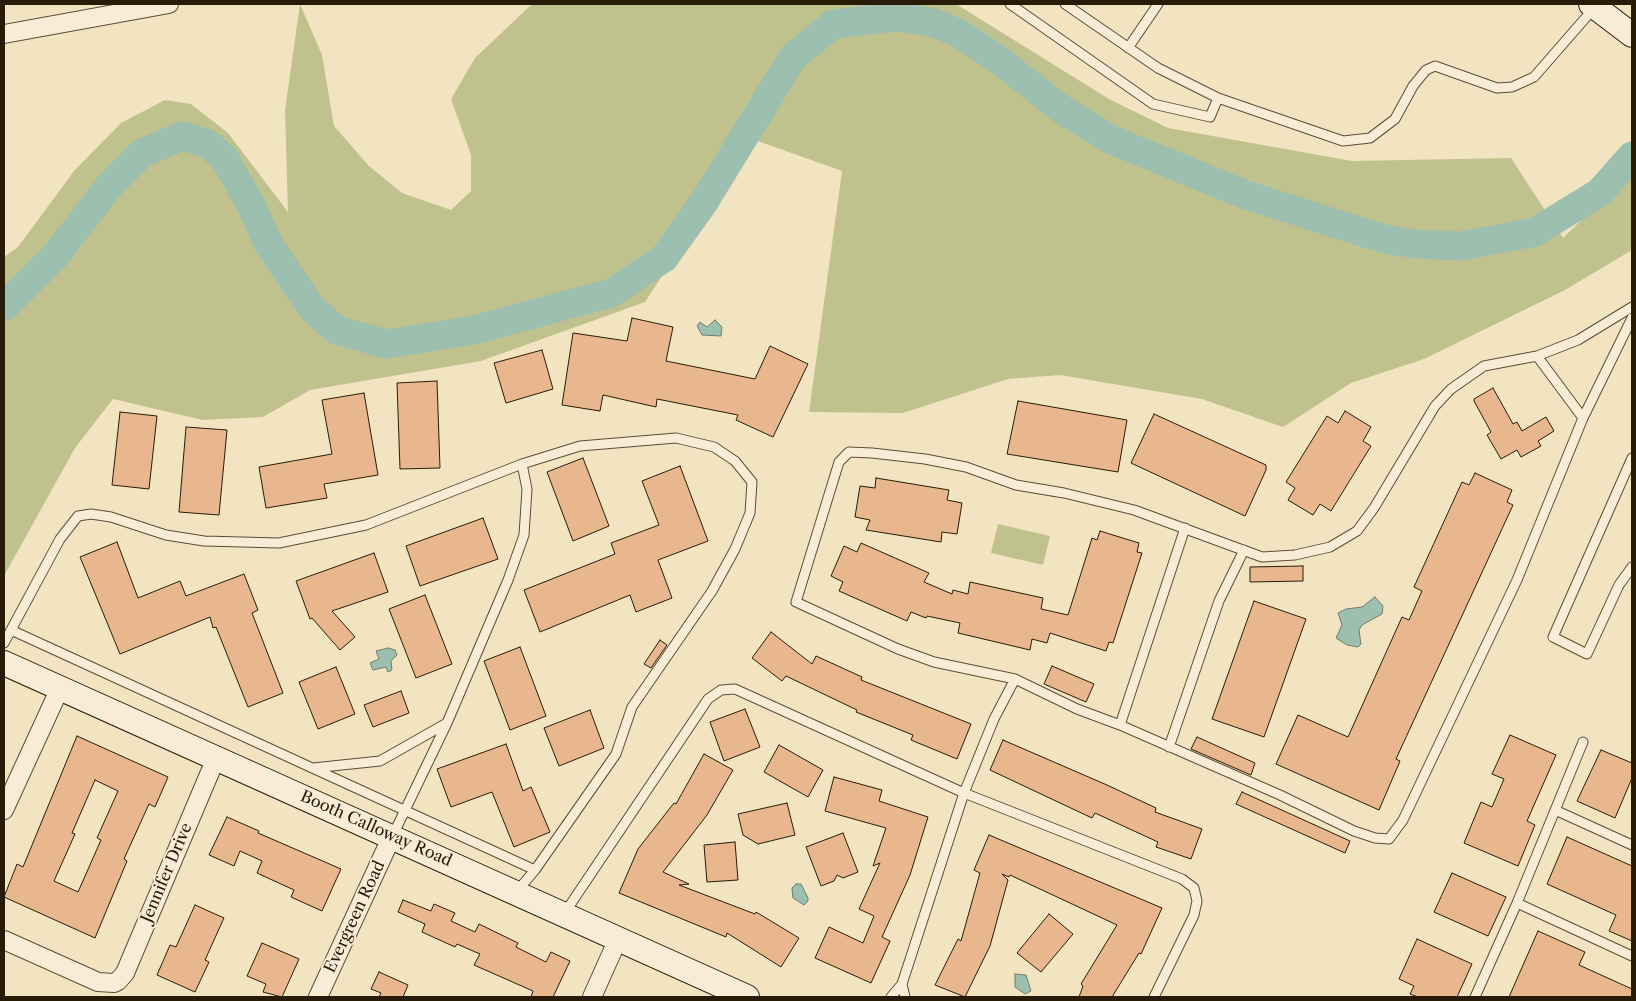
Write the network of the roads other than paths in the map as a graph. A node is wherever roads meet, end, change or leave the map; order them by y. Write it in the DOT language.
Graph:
graph roads {
  1 [pos="169,4"];
  2 [pos="1010,4"];
  3 [pos="1065,4"];
  4 [pos="1158,4"];
  5 [pos="1593,5"];
  6 [pos="4,34"];
  7 [pos="1632,35"];
  8 [pos="1128,48"];
  9 [pos="1218,98"];
  10 [pos="1632,307"];
  11 [pos="1632,318"];
  12 [pos="1537,356"];
  13 [pos="1583,418"];
  14 [pos="1632,458"];
  15 [pos="522,464"];
  16 [pos="1185,528"];
  17 [pos="1244,550"];
  18 [pos="1632,567"];
  19 [pos="11,630"];
  20 [pos="4,643"];
  21 [pos="4,663"];
  22 [pos="1015,679"];
  23 [pos="60,688"];
  24 [pos="447,723"];
  25 [pos="1120,725"];
  26 [pos="1583,742"];
  27 [pos="1170,747"];
  28 [pos="216,758"];
  29 [pos="312,768"];
  30 [pos="964,793"];
  31 [pos="406,809"];
  32 [pos="4,810"];
  33 [pos="1555,810"];
  34 [pos="392,836"];
  35 [pos="1632,844"];
  36 [pos="535,870"];
  37 [pos="516,892"];
  38 [pos="1518,903"];
  39 [pos="564,914"];
  40 [pos="618,939"];
  41 [pos="4,940"];
  42 [pos="1632,956"];
  43 [pos="902,984"];
  44 [pos="318,997"];
  45 [pos="592,997"];
  46 [pos="747,997"];
  47 [pos="891,997"];
  48 [pos="905,997"];
  49 [pos="1154,997"];
  50 [pos="1474,997"];
  1 -- 6 [label="street"];
  2 -- 9 [label="lane"];
  3 -- 8 [label="lane"];
  4 -- 8 [label="lane"];
  5 -- 7 [label="street"];
  5 -- 9 [label="lane"];
  8 -- 9 [label="lane"];
  10 -- 12 [label="lane"];
  11 -- 13 [label="lane"];
  12 -- 13 [label="lane"];
  12 -- 17 [label="lane"];
  13 -- 27 [label="lane"];
  14 -- 18 [label="lane"];
  15 -- 19 [label="lane"];
  15 -- 24 [label="lane"];
  15 -- 36 [label="lane"];
  16 -- 17 [label="lane"];
  16 -- 22 [label="lane"];
  16 -- 25 [label="lane"];
  17 -- 27 [label="lane"];
  19 -- 20 [label="lane"];
  19 -- 29 [label="lane"];
  21 -- 23 [label="street, Booth Calloway Road"];
  22 -- 25 [label="lane"];
  22 -- 30 [label="lane"];
  23 -- 28 [label="street, Booth Calloway Road"];
  23 -- 32 [label="street"];
  24 -- 29 [label="lane"];
  24 -- 31 [label="lane"];
  25 -- 27 [label="lane"];
  26 -- 33 [label="lane"];
  28 -- 34 [label="street, Booth Calloway Road"];
  28 -- 41 [label="street, Jennifer Drive"];
  29 -- 31 [label="lane"];
  30 -- 39 [label="lane"];
  30 -- 43 [label="lane"];
  30 -- 49 [label="lane"];
  31 -- 34 [label="lane"];
  31 -- 36 [label="lane"];
  33 -- 35 [label="lane"];
  33 -- 38 [label="lane"];
  34 -- 37 [label="street, Booth Calloway Road"];
  34 -- 44 [label="street, Evergreen Road"];
  36 -- 37 [label="lane"];
  37 -- 39 [label="street, Booth Calloway Road"];
  38 -- 42 [label="lane"];
  38 -- 50 [label="lane"];
  39 -- 40 [label="street, Booth Calloway Road"];
  40 -- 45 [label="street"];
  40 -- 46 [label="street, Booth Calloway Road"];
  43 -- 47 [label="lane"];
  43 -- 48 [label="lane"];
}
